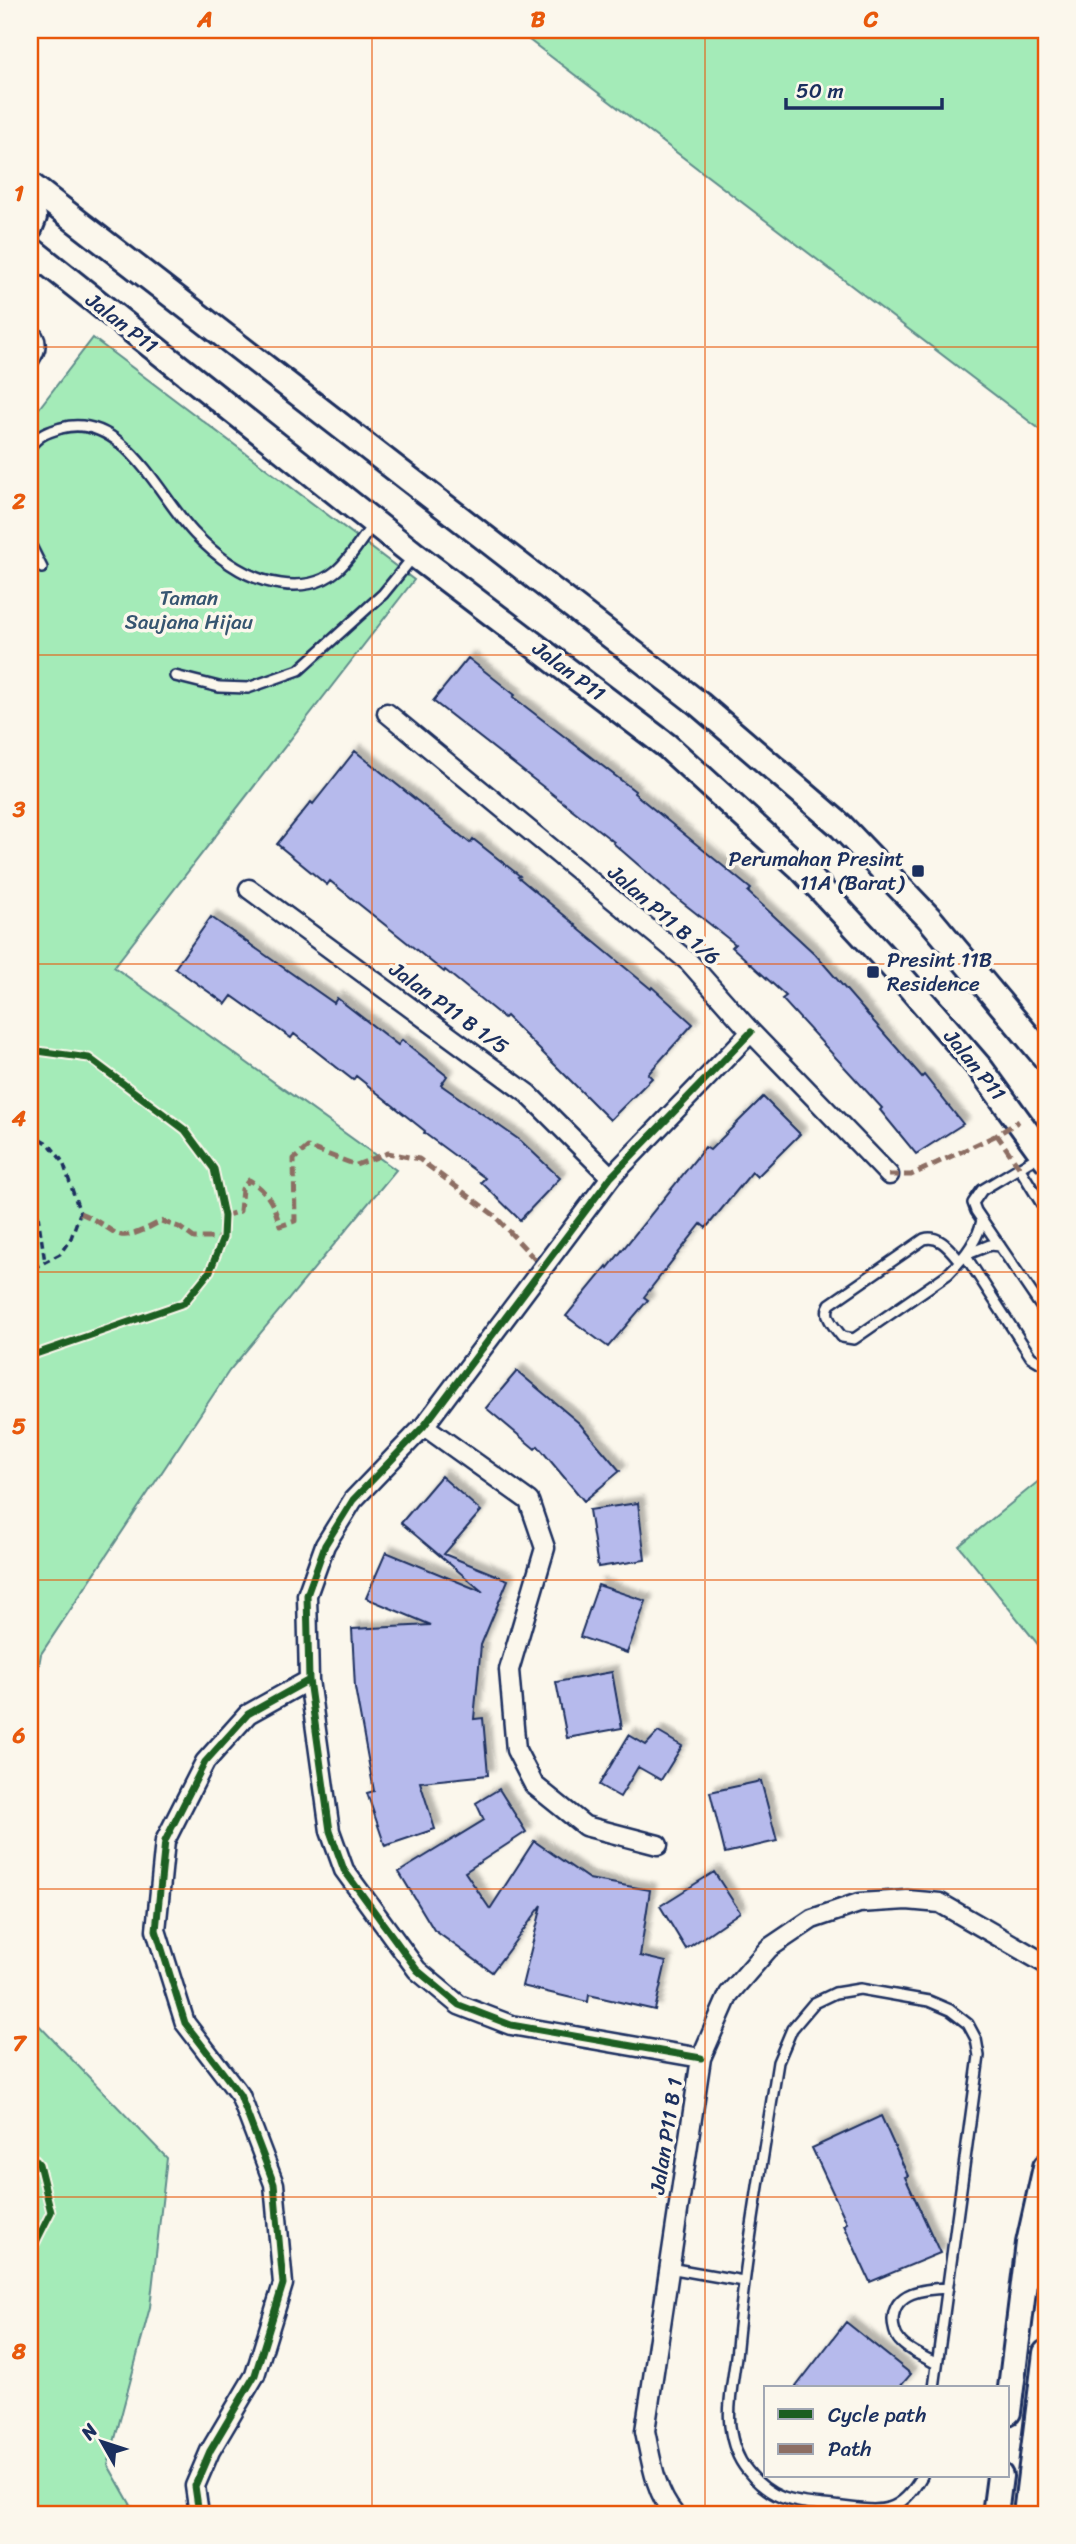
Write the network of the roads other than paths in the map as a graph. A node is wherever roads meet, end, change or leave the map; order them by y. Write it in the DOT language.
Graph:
graph roads {
  1 [pos="30,206"];
  2 [pos="30,249"];
  3 [pos="30,326"];
  4 [pos="30,366"];
  5 [pos="30,446"];
  6 [pos="375,522"];
  7 [pos="30,544"];
  8 [pos="415,555"];
  9 [pos="42,568"];
  10 [pos="175,676"];
  11 [pos="387,713"];
  12 [pos="250,889"];
  13 [pos="751,1032"];
  14 [pos="1046,1058"];
  15 [pos="1044,1156"];
  16 [pos="1019,1167"];
  17 [pos="889,1175"];
  18 [pos="611,1177"];
  19 [pos="1046,1211"];
  20 [pos="982,1220"];
  21 [pos="1000,1246"];
  22 [pos="962,1258"];
  23 [pos="1046,1314"];
  24 [pos="1046,1360"];
  25 [pos="424,1426"];
  26 [pos="309,1680"];
  27 [pos="658,1845"];
  28 [pos="1044,1960"];
  29 [pos="701,2057"];
  30 [pos="1046,2167"];
  31 [pos="669,2268"];
  32 [pos="743,2281"];
  33 [pos="948,2288"];
  34 [pos="1046,2353"];
  35 [pos="937,2364"];
  36 [pos="934,2386"];
  37 [pos="1010,2396"];
  38 [pos="921,2478"];
  39 [pos="1000,2478"];
  40 [pos="667,2512"];
  41 [pos="199,2514"];
  42 [pos="995,2514"];
  43 [pos="1026,2514"];
  1 -- 14 [label="main road"];
  2 -- 6 [label="main road, Jalan P11"];
  3 -- 4 [label="lane"];
  5 -- 6 [label="lane"];
  6 -- 8 [label="main road, Jalan P11"];
  7 -- 9 [label="lane"];
  8 -- 10 [label="lane"];
  8 -- 15 [label="main road, Jalan P11"];
  11 -- 13 [label="street, Jalan P11 B 1/6"];
  12 -- 18 [label="street, Jalan P11 B 1/5"];
  13 -- 17 [label="street, Jalan P11 B 1/6"];
  13 -- 18 [label="street"];
  15 -- 16 [label="lane"];
  16 -- 19 [label="lane"];
  16 -- 20 [label="lane"];
  18 -- 25 [label="street"];
  20 -- 21 [label="lane"];
  20 -- 22 [label="lane"];
  21 -- 22 [label="lane"];
  21 -- 23 [label="lane"];
  22 -- 22 [label="lane"];
  22 -- 24 [label="lane"];
  25 -- 26 [label="street"];
  25 -- 27 [label="street"];
  26 -- 29 [label="street"];
  26 -- 41 [label="street"];
  28 -- 29 [label="street, Jalan P11 B 1"];
  29 -- 31 [label="street, Jalan P11 B 1"];
  30 -- 37 [label="main road"];
  31 -- 32 [label="lane"];
  31 -- 40 [label="street, Jalan P11 B 1"];
  32 -- 33 [label="lane"];
  32 -- 38 [label="lane"];
  33 -- 35 [label="lane"];
  33 -- 35 [label="lane"];
  34 -- 43 [label="main road"];
  35 -- 36 [label="lane"];
  39 -- 42 [label="main road"];
}
